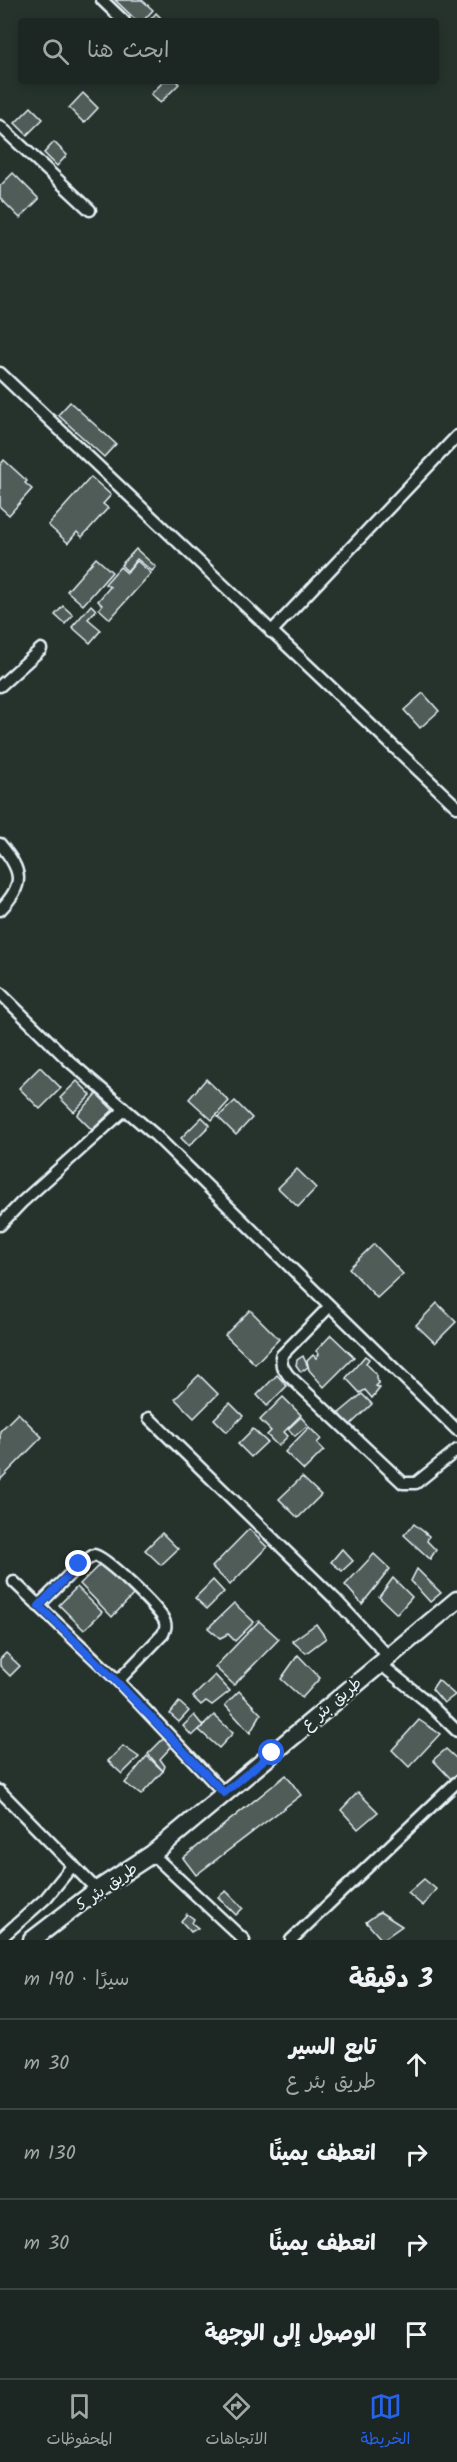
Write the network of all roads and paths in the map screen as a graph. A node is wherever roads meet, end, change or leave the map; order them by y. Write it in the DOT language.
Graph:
graph roads {
  1 [pos="102,0"];
  2 [pos="121,18"];
  3 [pos="0,126"];
  4 [pos="90,210"];
  5 [pos="0,373"];
  6 [pos="457,435"];
  7 [pos="271,633"];
  8 [pos="41,649"];
  9 [pos="0,686"];
  10 [pos="457,807"];
  11 [pos="0,844"];
  12 [pos="0,910"];
  13 [pos="0,993"];
  14 [pos="123,1107"];
  15 [pos="0,1225"];
  16 [pos="329,1307"];
  17 [pos="148,1418"];
  18 [pos="457,1430"];
  19 [pos="457,1450"];
  20 [pos="14,1582"];
  21 [pos="457,1600"];
  22 [pos="39,1606"];
  23 [pos="384,1660"];
  24 [pos="117,1682"];
  25 [pos="457,1731"];
  26 [pos="457,1782"];
  27 [pos="0,1791"];
  28 [pos="224,1793"];
  29 [pos="152,1854"];
  30 [pos="73,1865"];
  31 [pos="97,1890"];
  32 [pos="0,1939"];
  33 [pos="32,1940"];
  34 [pos="244,1940"];
  35 [pos="291,1940"];
  1 -- 2 [label="street"];
  3 -- 4 [label="street"];
  5 -- 7 [label="street"];
  6 -- 7 [label="street"];
  7 -- 10 [label="street"];
  8 -- 9 [label="street"];
  11 -- 12 [label="street"];
  13 -- 14 [label="street"];
  14 -- 15 [label="street"];
  14 -- 16 [label="street"];
  16 -- 18 [label="street"];
  16 -- 19 [label="street"];
  17 -- 23 [label="street"];
  20 -- 22 [label="street"];
  21 -- 23 [label="street, طريق بئر ع"];
  22 -- 24 [label="street"];
  22 -- 24 [label="street"];
  23 -- 25 [label="street"];
  23 -- 28 [label="street, طريق بئر ع"];
  24 -- 28 [label="street"];
  26 -- 35 [label="street"];
  27 -- 30 [label="street"];
  28 -- 29 [label="street, طريق بئر ع"];
  29 -- 31 [label="street, طريق بئر 5"];
  29 -- 34 [label="street"];
  30 -- 31 [label="street"];
  30 -- 32 [label="street"];
  31 -- 33 [label="street, طريق بئر 5"];
}
